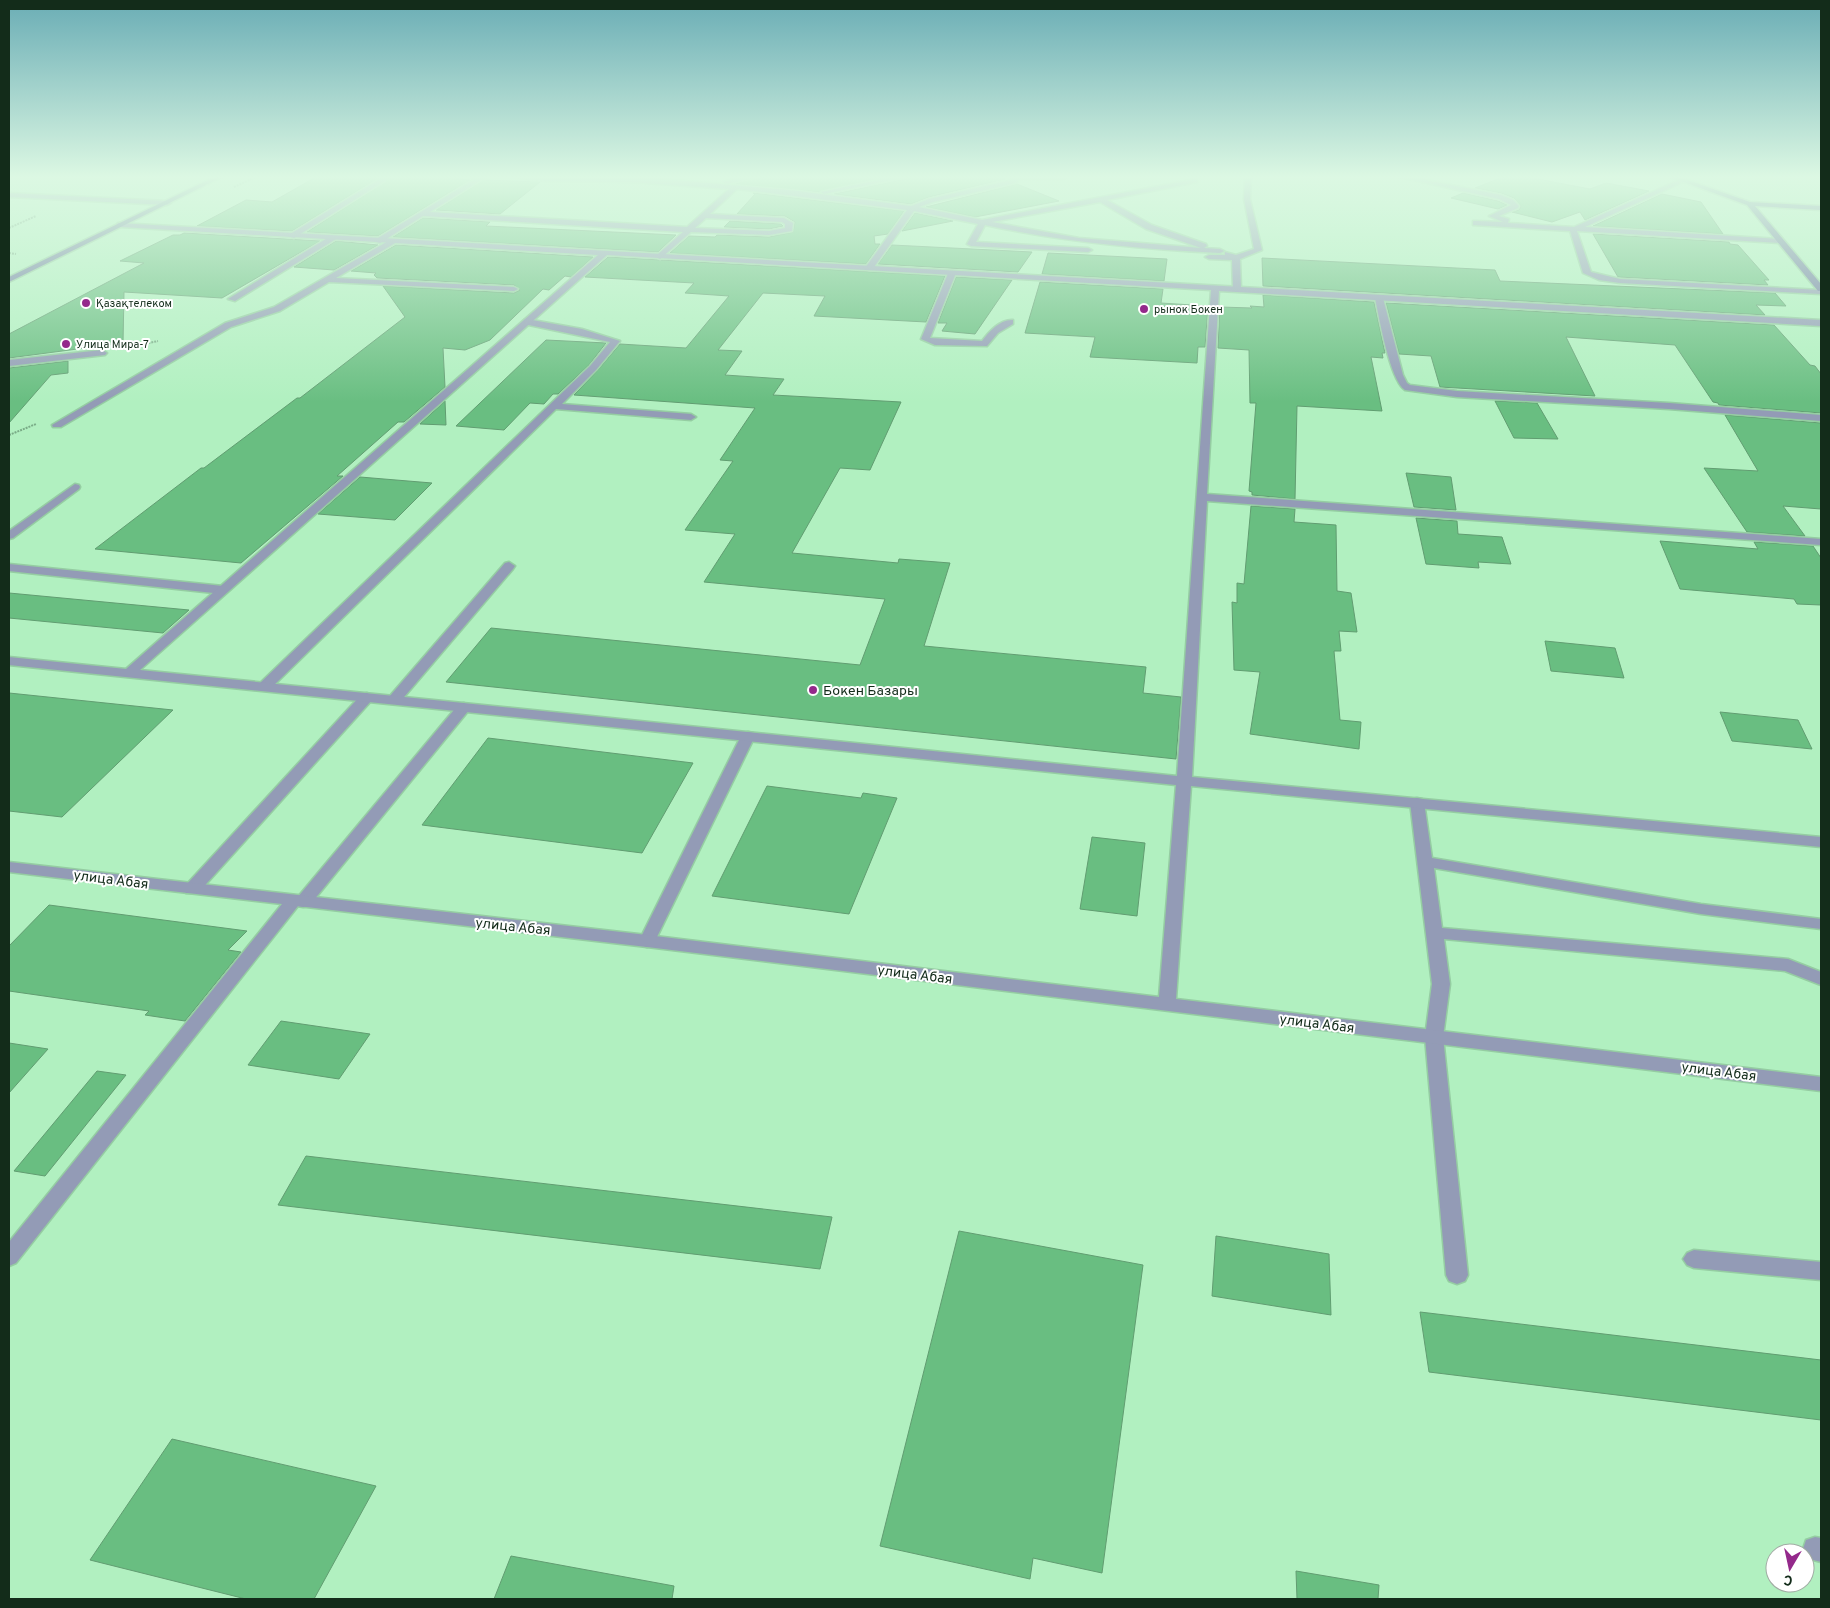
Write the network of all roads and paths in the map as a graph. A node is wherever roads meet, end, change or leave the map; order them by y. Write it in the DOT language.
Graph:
graph roads {
  1 [pos="67,252"];
  2 [pos="310,252"];
  3 [pos="376,252"];
  4 [pos="570,252"];
  5 [pos="665,252"];
  6 [pos="880,252"];
  7 [pos="1123,252"];
  8 [pos="1222,252"];
  9 [pos="1252,252"];
  10 [pos="1580,252"];
  11 [pos="1789,252"];
  12 [pos="604,254"];
  13 [pos="660,257"];
  14 [pos="1236,258"];
  15 [pos="869,268"];
  16 [pos="952,273"];
  17 [pos="9,280"];
  18 [pos="328,280"];
  19 [pos="1216,288"];
  20 [pos="514,289"];
  21 [pos="1237,289"];
  22 [pos="1821,290"];
  23 [pos="1379,298"];
  24 [pos="232,299"];
  25 [pos="527,322"];
  26 [pos="1010,322"];
  27 [pos="1821,323"];
  28 [pos="163,340"];
  29 [pos="102,353"];
  30 [pos="9,363"];
  31 [pos="554,406"];
  32 [pos="691,417"];
  33 [pos="1821,418"];
  34 [pos="56,425"];
  35 [pos="75,488"];
  36 [pos="1201,497"];
  37 [pos="9,536"];
  38 [pos="1821,542"];
  39 [pos="508,566"];
  40 [pos="9,567"];
  41 [pos="223,590"];
  42 [pos="9,661"];
  43 [pos="129,673"];
  44 [pos="264,687"];
  45 [pos="367,697"];
  46 [pos="394,700"];
  47 [pos="464,707"];
  48 [pos="748,736"];
  49 [pos="1184,781"];
  50 [pos="1417,802"];
  51 [pos="1821,842"];
  52 [pos="1426,862"];
  53 [pos="9,867"];
  54 [pos="192,889"];
  55 [pos="298,902"];
  56 [pos="1821,924"];
  57 [pos="1434,933"];
  58 [pos="647,941"];
  59 [pos="1821,979"];
  60 [pos="1167,1005"];
  61 [pos="1434,1037"];
  62 [pos="1821,1084"];
  63 [pos="9,1256"];
  64 [pos="1694,1259"];
  65 [pos="1821,1271"];
  66 [pos="1456,1275"];
  1 -- 17 [label="street"];
  2 -- 24 [label="street"];
  3 -- 18 [label="street"];
  4 -- 12 [label="street"];
  5 -- 13 [label="street"];
  6 -- 15 [label="street"];
  7 -- 14 [label="street"];
  8 -- 14 [label="street"];
  9 -- 14 [label="street"];
  10 -- 22 [label="street"];
  11 -- 22 [label="street"];
  12 -- 13 [label="street"];
  12 -- 25 [label="street"];
  13 -- 15 [label="street"];
  14 -- 21 [label="street"];
  15 -- 16 [label="street"];
  16 -- 19 [label="street"];
  16 -- 26 [label="street"];
  18 -- 20 [label="street"];
  18 -- 34 [label="street"];
  19 -- 21 [label="street"];
  19 -- 36 [label="street"];
  21 -- 23 [label="street"];
  23 -- 27 [label="street"];
  23 -- 33 [label="street"];
  25 -- 31 [label="street"];
  25 -- 41 [label="street"];
  28 -- 29 [label="path"];
  29 -- 30 [label="street"];
  31 -- 32 [label="street"];
  31 -- 44 [label="street"];
  35 -- 37 [label="street"];
  36 -- 38 [label="street"];
  36 -- 49 [label="street"];
  39 -- 46 [label="street"];
  40 -- 41 [label="street"];
  41 -- 43 [label="street"];
  42 -- 43 [label="street"];
  43 -- 44 [label="street"];
  44 -- 45 [label="street"];
  45 -- 46 [label="street"];
  45 -- 54 [label="street"];
  46 -- 47 [label="street"];
  47 -- 48 [label="street"];
  47 -- 55 [label="street"];
  48 -- 49 [label="street"];
  48 -- 58 [label="street"];
  49 -- 50 [label="street"];
  49 -- 60 [label="street"];
  50 -- 51 [label="street"];
  50 -- 52 [label="street"];
  52 -- 56 [label="street"];
  52 -- 57 [label="street"];
  53 -- 54 [label="street, улица Абая"];
  54 -- 55 [label="street, улица Абая"];
  55 -- 58 [label="street, улица Абая"];
  55 -- 63 [label="street"];
  57 -- 59 [label="street"];
  57 -- 61 [label="street"];
  58 -- 60 [label="street, улица Абая"];
  60 -- 61 [label="street, улица Абая"];
  61 -- 62 [label="street, улица Абая"];
  61 -- 66 [label="street"];
  64 -- 65 [label="street"];
}
